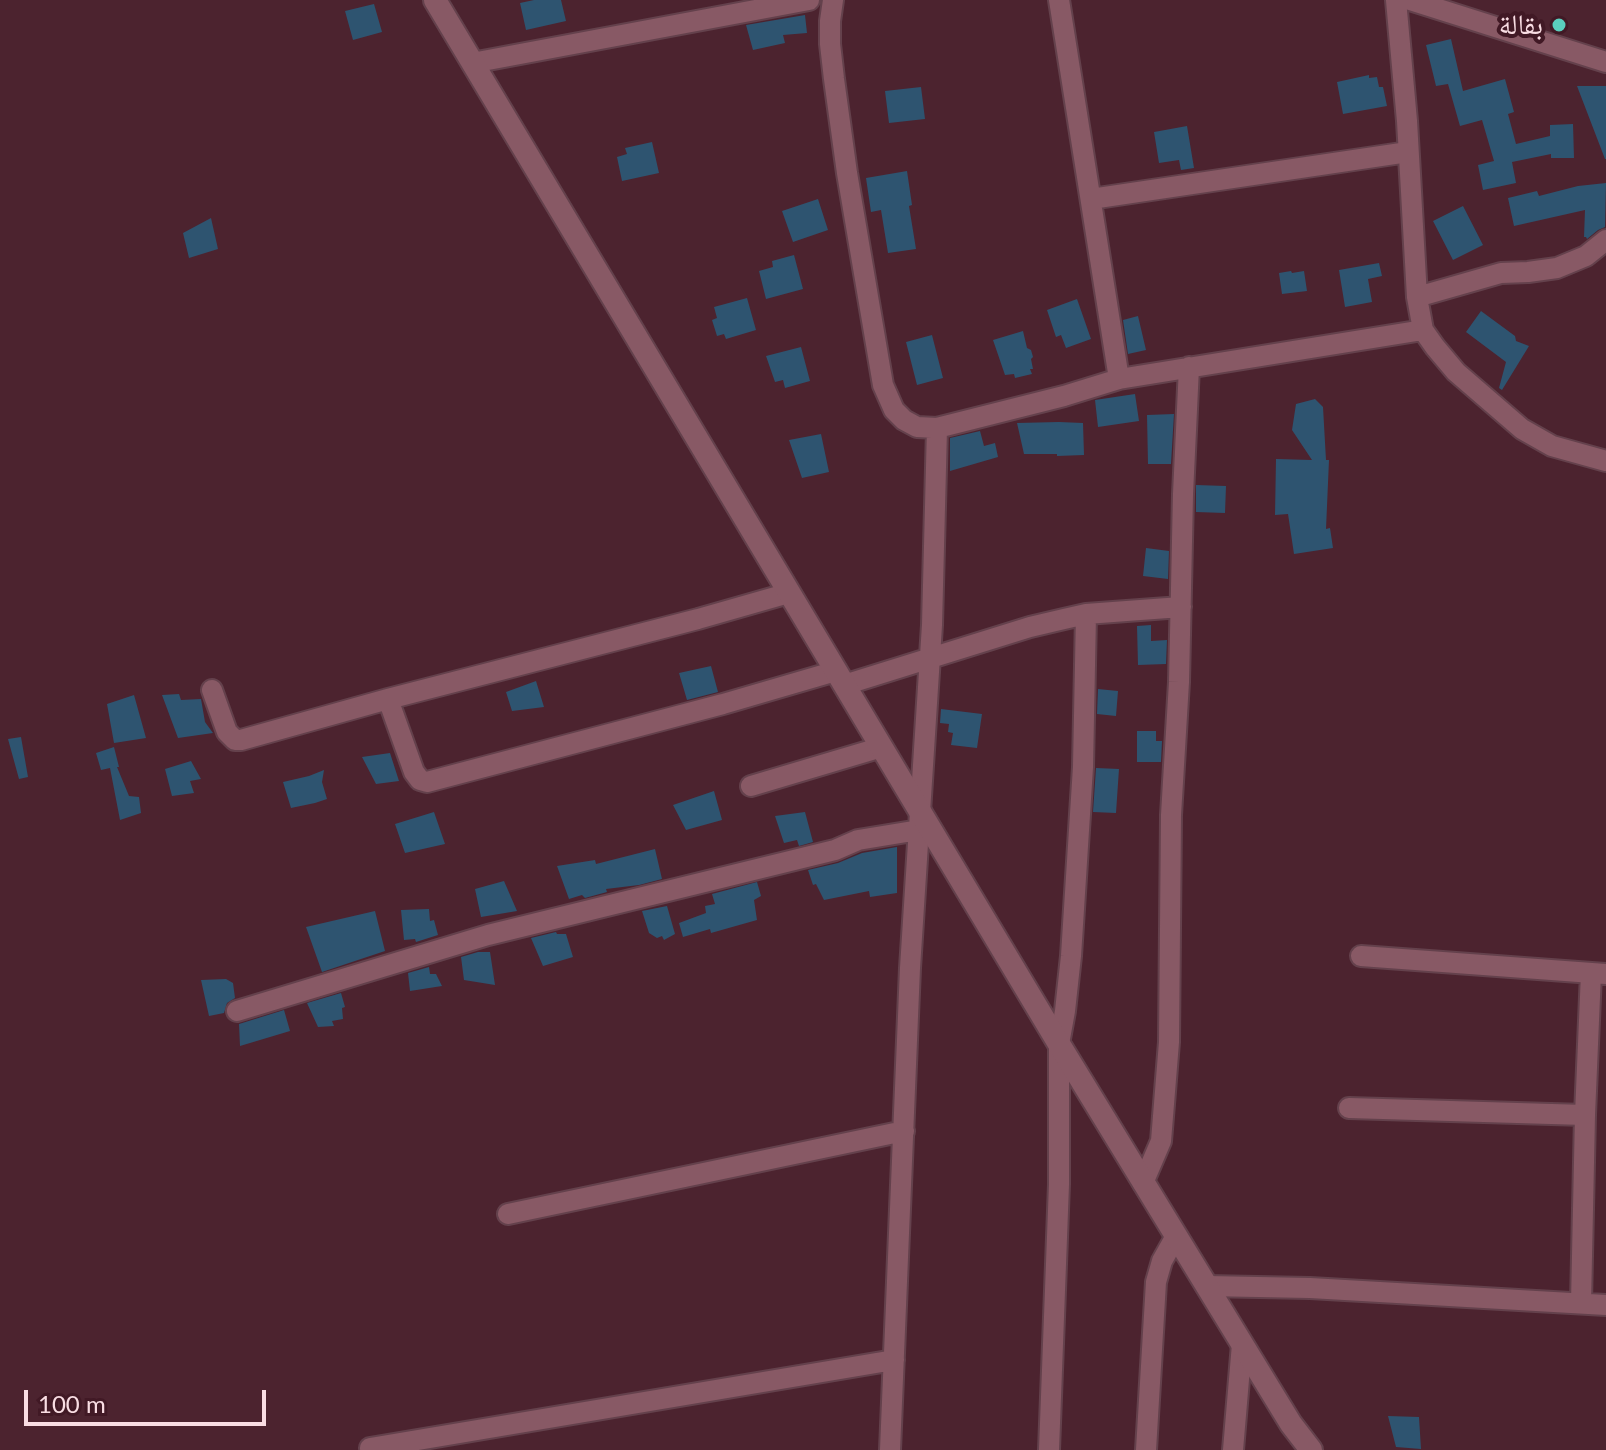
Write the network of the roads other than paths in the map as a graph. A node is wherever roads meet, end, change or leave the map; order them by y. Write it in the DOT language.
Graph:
graph roads {
  1 [pos="435,0"];
  2 [pos="809,0"];
  3 [pos="833,0"];
  4 [pos="1059,0"];
  5 [pos="1396,0"];
  6 [pos="1410,0"];
  7 [pos="1606,62"];
  8 [pos="472,63"];
  9 [pos="1408,152"];
  10 [pos="1091,199"];
  11 [pos="1606,240"];
  12 [pos="1417,297"];
  13 [pos="1423,330"];
  14 [pos="1189,367"];
  15 [pos="1119,379"];
  16 [pos="937,428"];
  17 [pos="1606,461"];
  18 [pos="789,593"];
  19 [pos="1181,607"];
  20 [pos="1086,614"];
  21 [pos="930,658"];
  22 [pos="840,678"];
  23 [pos="212,690"];
  24 [pos="388,699"];
  25 [pos="882,747"];
  26 [pos="751,786"];
  27 [pos="920,821"];
  28 [pos="1361,956"];
  29 [pos="1599,974"];
  30 [pos="237,1011"];
  31 [pos="1059,1044"];
  32 [pos="1349,1108"];
  33 [pos="1585,1115"];
  34 [pos="904,1131"];
  35 [pos="1143,1183"];
  36 [pos="508,1214"];
  37 [pos="1176,1236"];
  38 [pos="1206,1286"];
  39 [pos="1581,1303"];
  40 [pos="1606,1305"];
  41 [pos="1242,1344"];
  42 [pos="894,1360"];
  43 [pos="370,1448"];
  44 [pos="890,1450"];
  45 [pos="1049,1450"];
  46 [pos="1146,1450"];
  47 [pos="1233,1450"];
  48 [pos="1311,1450"];
  1 -- 8 [label="street"];
  2 -- 8 [label="street"];
  3 -- 16 [label="street"];
  4 -- 10 [label="street"];
  5 -- 9 [label="street"];
  6 -- 7 [label="street"];
  8 -- 18 [label="street"];
  9 -- 10 [label="street"];
  9 -- 12 [label="street"];
  10 -- 15 [label="street"];
  11 -- 12 [label="street"];
  12 -- 13 [label="street"];
  13 -- 14 [label="street"];
  13 -- 17 [label="street"];
  14 -- 15 [label="street"];
  14 -- 19 [label="street"];
  15 -- 16 [label="street"];
  16 -- 21 [label="street"];
  18 -- 22 [label="street"];
  18 -- 24 [label="street"];
  19 -- 20 [label="street"];
  19 -- 35 [label="street"];
  20 -- 21 [label="street"];
  20 -- 31 [label="street"];
  21 -- 22 [label="street"];
  21 -- 27 [label="street"];
  22 -- 24 [label="street"];
  22 -- 25 [label="street"];
  23 -- 24 [label="street"];
  25 -- 26 [label="street"];
  25 -- 27 [label="street"];
  27 -- 30 [label="street"];
  27 -- 31 [label="street"];
  27 -- 34 [label="street"];
  28 -- 29 [label="street"];
  29 -- 33 [label="street"];
  31 -- 35 [label="street"];
  31 -- 45 [label="street"];
  32 -- 33 [label="street"];
  33 -- 39 [label="street"];
  34 -- 36 [label="street"];
  34 -- 42 [label="street"];
  35 -- 37 [label="street"];
  37 -- 38 [label="street"];
  37 -- 46 [label="street"];
  38 -- 39 [label="street"];
  38 -- 41 [label="street"];
  39 -- 40 [label="street"];
  41 -- 47 [label="street"];
  41 -- 48 [label="street"];
  42 -- 43 [label="street"];
  42 -- 44 [label="street"];
}
